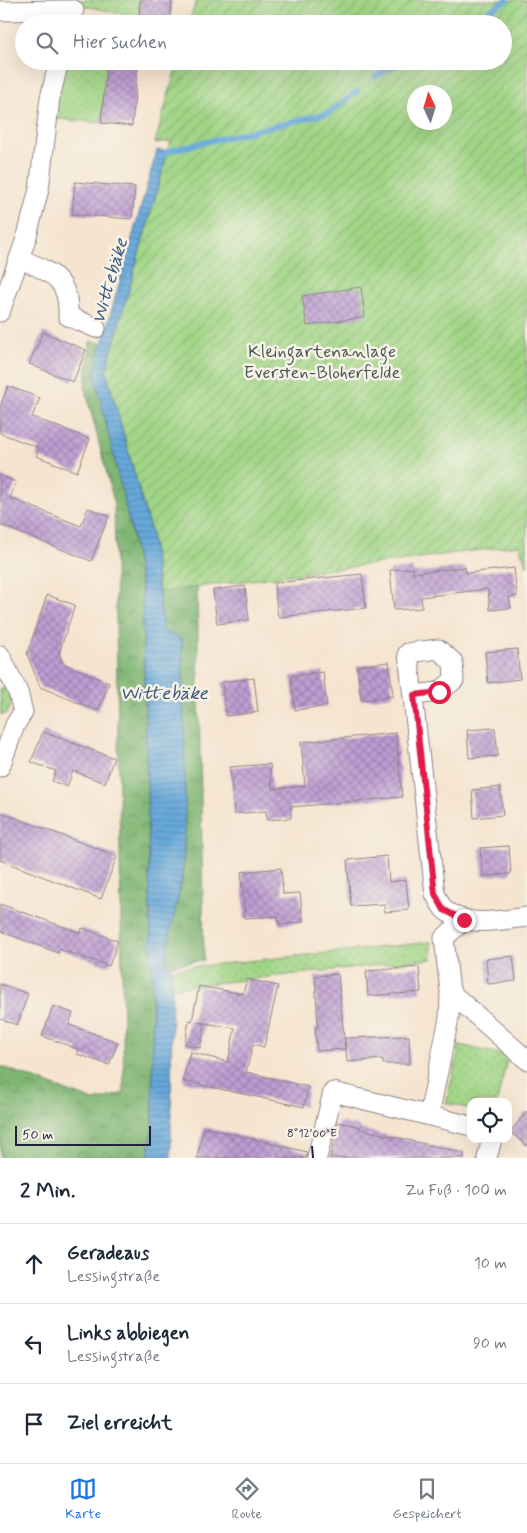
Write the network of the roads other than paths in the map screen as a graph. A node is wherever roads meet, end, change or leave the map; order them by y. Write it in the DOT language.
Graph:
graph roads {
  1 [pos="0,11"];
  2 [pos="74,11"];
  3 [pos="57,70"];
  4 [pos="18,258"];
  5 [pos="0,312"];
  6 [pos="96,328"];
  7 [pos="0,655"];
  8 [pos="414,695"];
  9 [pos="0,767"];
  10 [pos="527,918"];
  11 [pos="464,920"];
  12 [pos="450,992"];
  13 [pos="527,1060"];
  14 [pos="429,1115"];
  15 [pos="467,1125"];
  16 [pos="491,1143"];
  17 [pos="317,1158"];
  18 [pos="487,1158"];
  1 -- 2 [label="street"];
  3 -- 4 [label="street"];
  4 -- 5 [label="street"];
  4 -- 6 [label="street"];
  7 -- 9 [label="street"];
  8 -- 11 [label="street"];
  10 -- 11 [label="street"];
  11 -- 12 [label="street"];
  12 -- 13 [label="street"];
  12 -- 14 [label="street"];
  14 -- 15 [label="street"];
  14 -- 17 [label="street"];
  16 -- 18 [label="street"];
}
